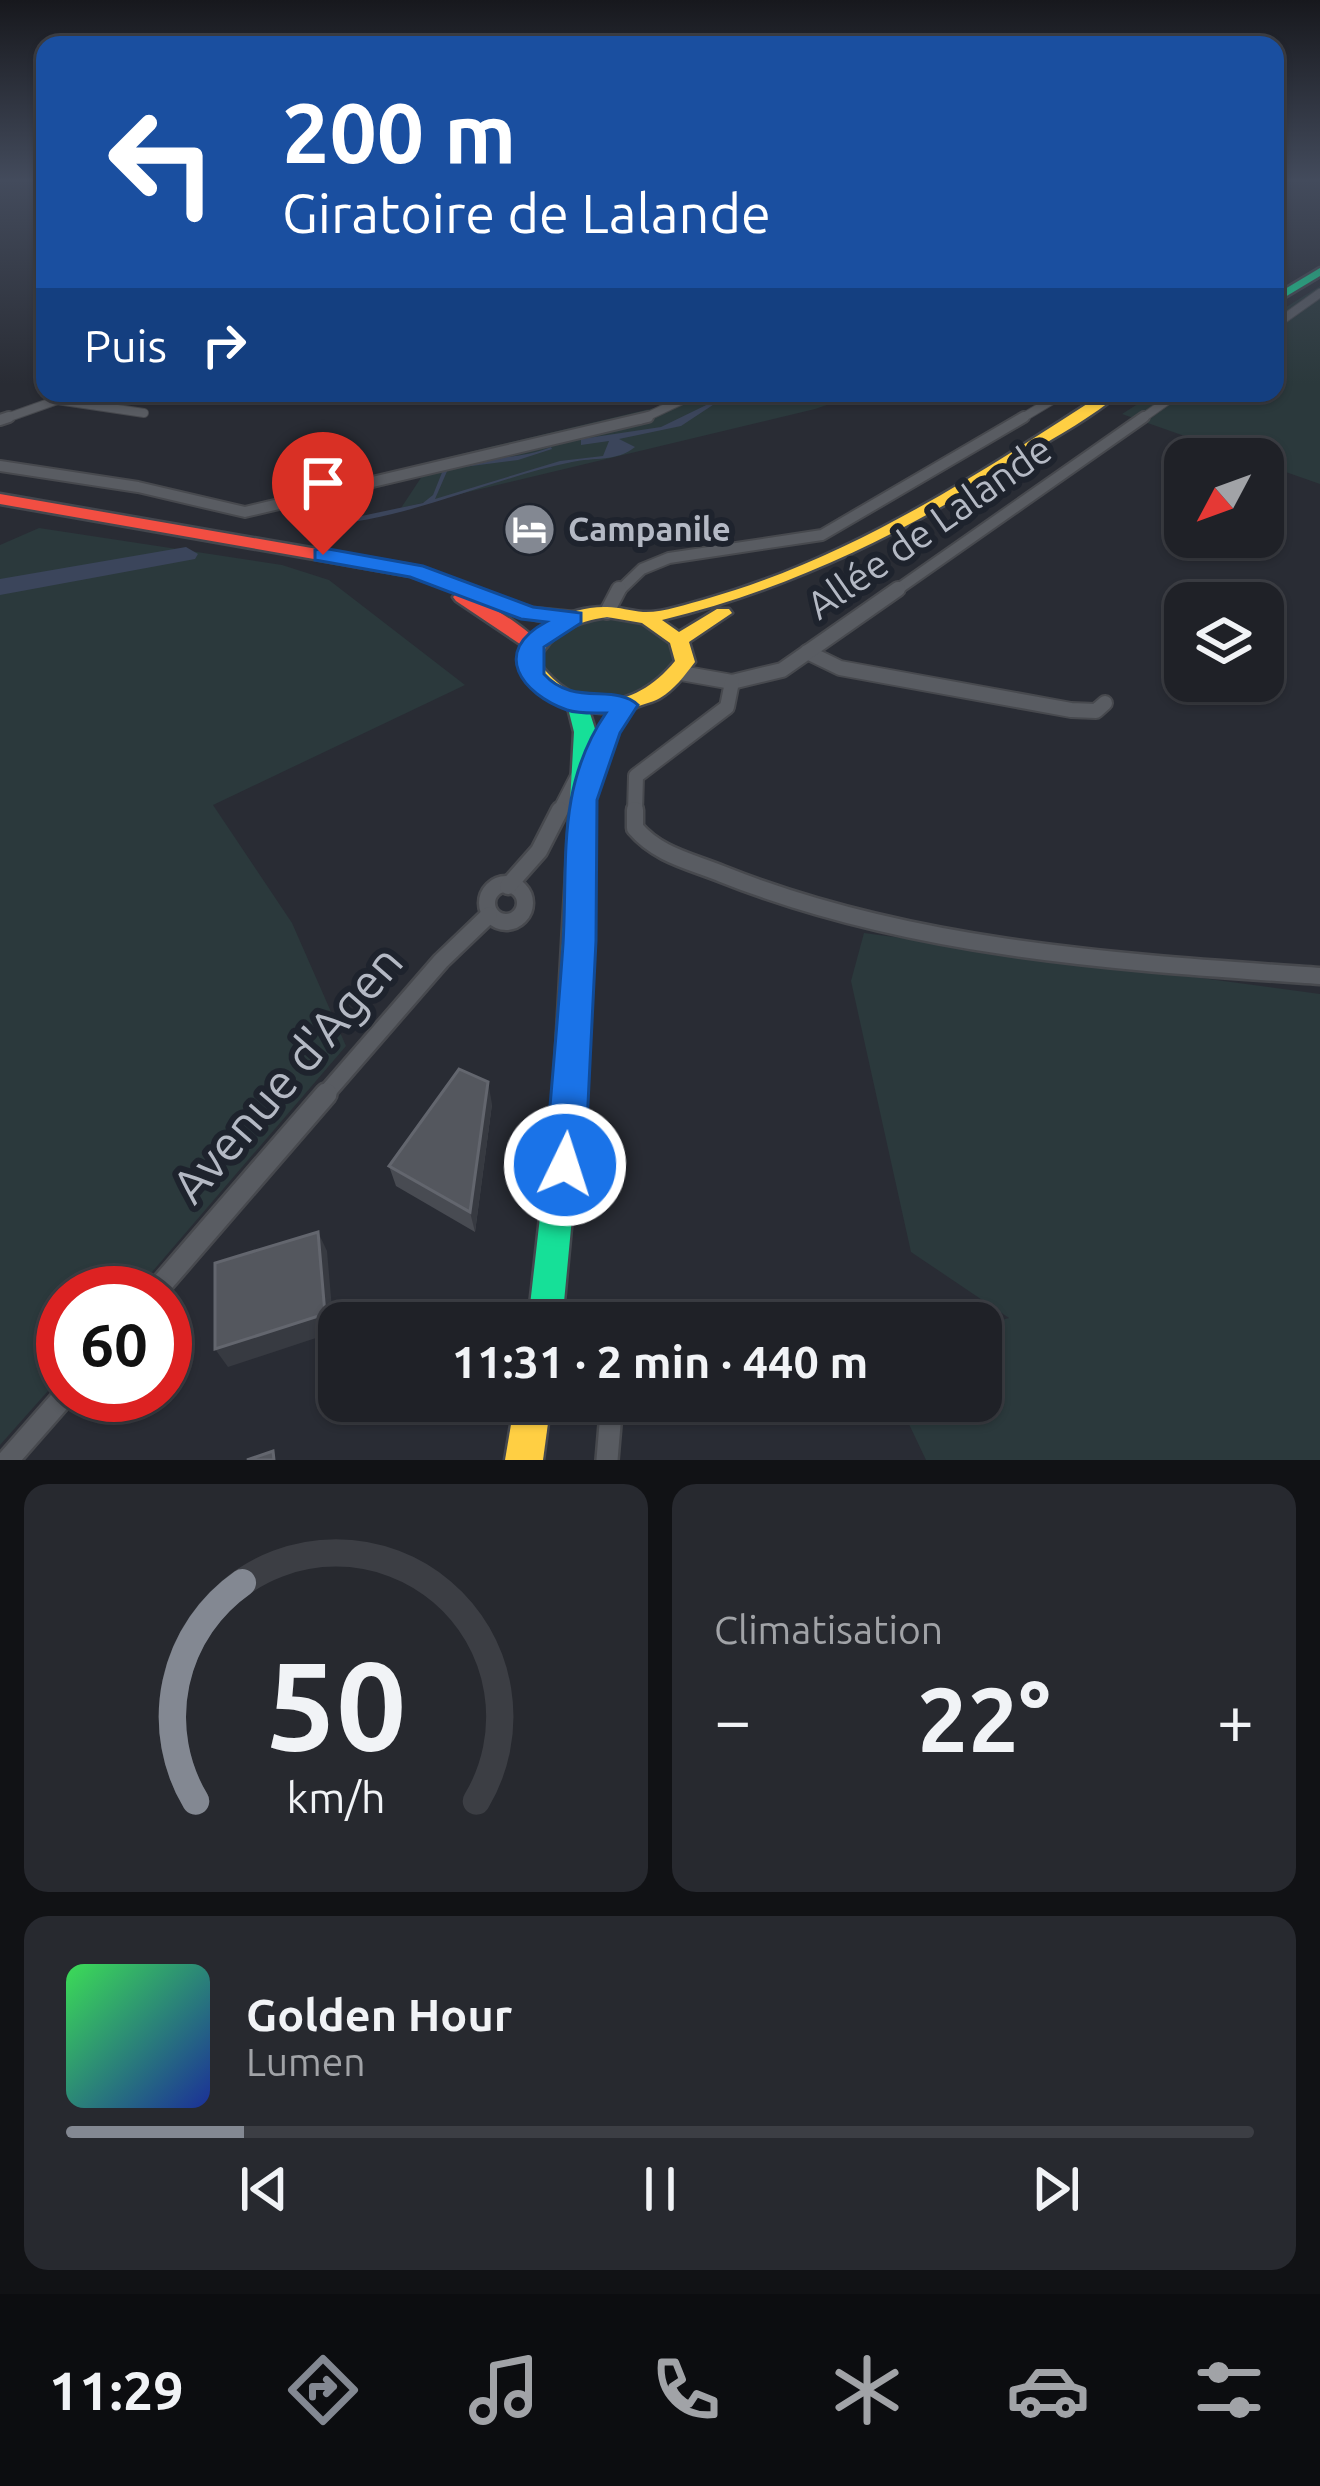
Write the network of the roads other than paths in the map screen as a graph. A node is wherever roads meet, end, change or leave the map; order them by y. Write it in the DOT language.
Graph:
graph roads {
  1 [pos="1320,262"];
  2 [pos="1320,271"];
  3 [pos="1284,284"];
  4 [pos="1320,293"];
  5 [pos="1284,295"];
  6 [pos="1284,319"];
  7 [pos="52,402"];
  8 [pos="72,402"];
  9 [pos="678,402"];
  10 [pos="1049,402"];
  11 [pos="1099,402"];
  12 [pos="1117,402"];
  13 [pos="1165,402"];
  14 [pos="144,412"];
  15 [pos="0,420"];
  16 [pos="0,466"];
  17 [pos="0,485"];
  18 [pos="0,499"];
  19 [pos="290,549"];
  20 [pos="365,562"];
  21 [pos="608,612"];
  22 [pos="573,618"];
  23 [pos="647,618"];
  24 [pos="679,640"];
  25 [pos="532,646"];
  26 [pos="807,652"];
  27 [pos="681,673"];
  28 [pos="732,682"];
  29 [pos="577,704"];
  30 [pos="1105,704"];
  31 [pos="625,705"];
  32 [pos="584,766"];
  33 [pos="582,800"];
  34 [pos="508,886"];
  35 [pos="489,915"];
  36 [pos="1320,976"];
  37 [pos="177,1266"];
  38 [pos="547,1302"];
  39 [pos="41,1422"];
  40 [pos="530,1422"];
  41 [pos="610,1422"];
  42 [pos="8,1460"];
  43 [pos="524,1460"];
  44 [pos="607,1460"];
  1 -- 3 [label="main road"];
  2 -- 5 [label="main road"];
  4 -- 6 [label="street"];
  7 -- 15 [label="street"];
  8 -- 14 [label="street"];
  9 -- 16 [label="street"];
  10 -- 21 [label="street"];
  11 -- 23 [label="main road"];
  12 -- 24 [label="main road"];
  13 -- 26 [label="street, Allée de Lalande"];
  17 -- 19 [label="main road"];
  18 -- 19 [label="main road"];
  19 -- 20 [label="main road"];
  20 -- 22 [label="main road"];
  20 -- 25 [label="main road"];
  21 -- 22 [label="main road"];
  21 -- 23 [label="main road"];
  22 -- 25 [label="main road"];
  23 -- 24 [label="main road"];
  24 -- 27 [label="main road"];
  25 -- 29 [label="main road"];
  26 -- 28 [label="street, Allée de Lalande"];
  26 -- 30 [label="street"];
  27 -- 28 [label="street"];
  27 -- 31 [label="main road"];
  28 -- 36 [label="street"];
  29 -- 31 [label="main road"];
  29 -- 32 [label="main road"];
  31 -- 33 [label="main road"];
  32 -- 33 [label="main road"];
  32 -- 34 [label="street"];
  33 -- 38 [label="main road"];
  34 -- 35 [label="street"];
  34 -- 35 [label="street"];
  35 -- 37 [label="street, Avenue d'Agen"];
  39 -- 42 [label="street"];
  40 -- 43 [label="main road"];
  41 -- 44 [label="street"];
}
